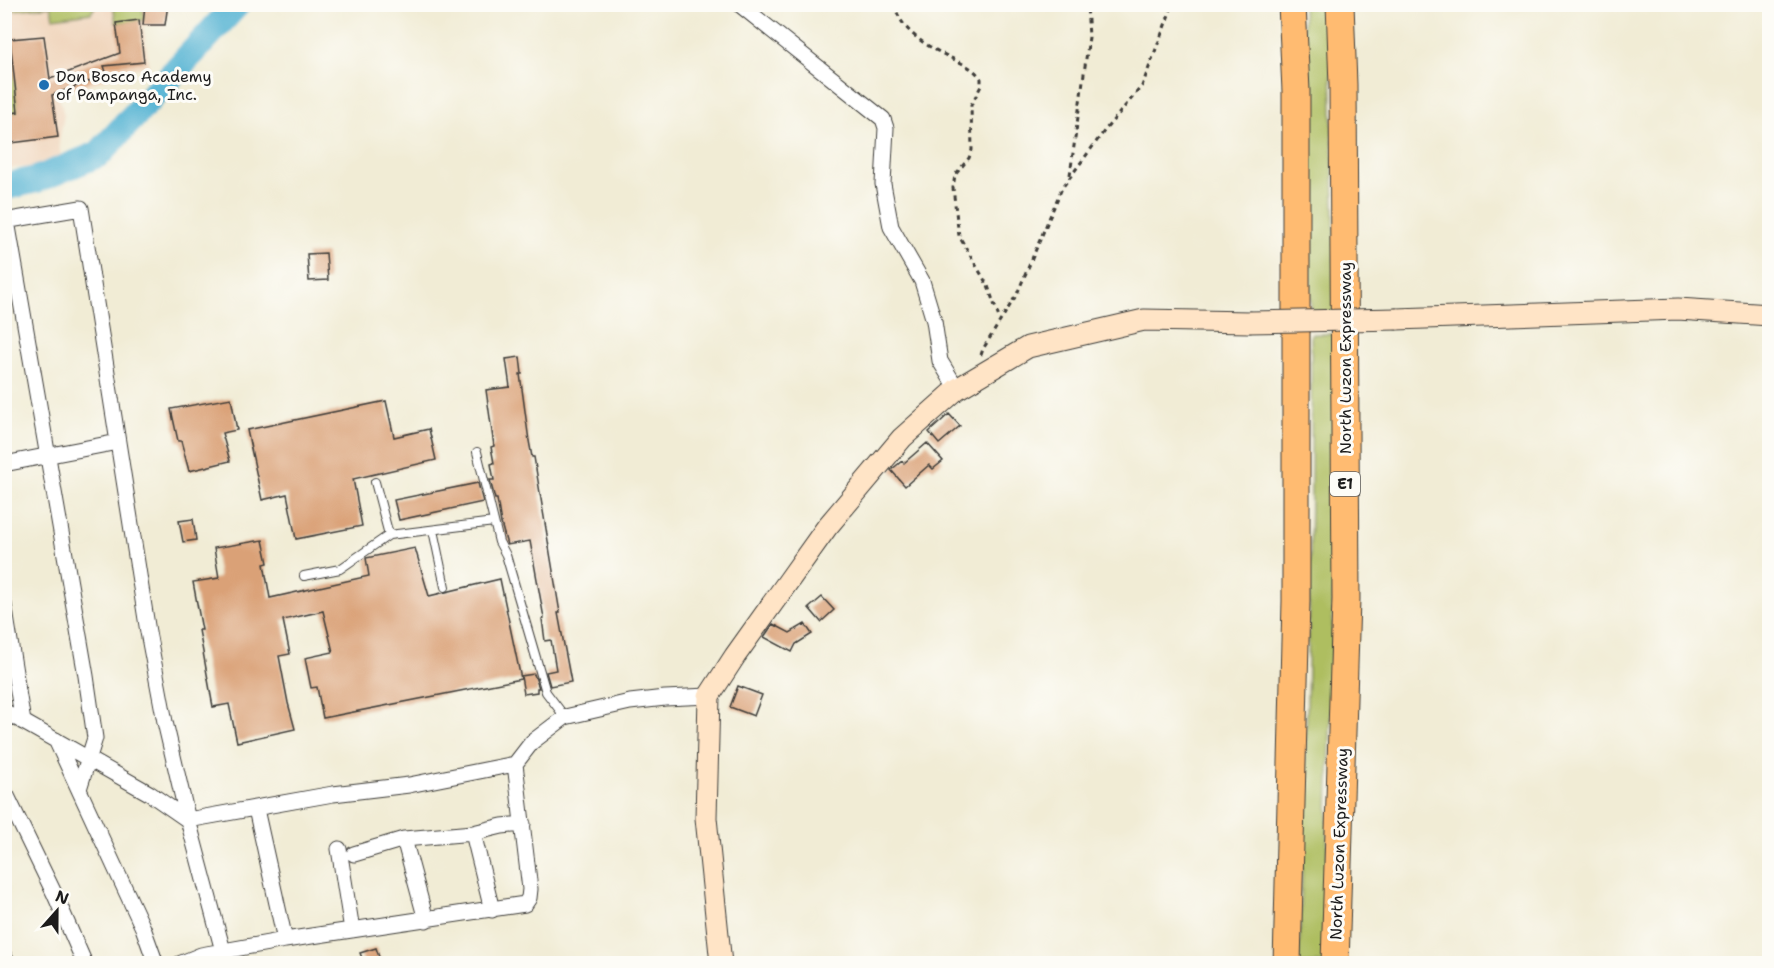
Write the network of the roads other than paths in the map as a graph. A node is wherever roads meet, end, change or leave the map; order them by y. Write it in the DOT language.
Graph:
graph roads {
  1 [pos="739,4"];
  2 [pos="1292,4"];
  3 [pos="1340,4"];
  4 [pos="6,221"];
  5 [pos="1770,315"];
  6 [pos="957,389"];
  7 [pos="118,442"];
  8 [pos="477,452"];
  9 [pos="48,457"];
  10 [pos="4,464"];
  11 [pos="375,482"];
  12 [pos="494,522"];
  13 [pos="433,530"];
  14 [pos="389,535"];
  15 [pos="304,576"];
  16 [pos="445,587"];
  17 [pos="4,604"];
  18 [pos="709,696"];
  19 [pos="4,711"];
  20 [pos="565,717"];
  21 [pos="23,722"];
  22 [pos="56,740"];
  23 [pos="88,758"];
  24 [pos="515,764"];
  25 [pos="79,789"];
  26 [pos="4,794"];
  27 [pos="256,809"];
  28 [pos="188,820"];
  29 [pos="523,824"];
  30 [pos="473,833"];
  31 [pos="404,839"];
  32 [pos="339,849"];
  33 [pos="354,854"];
  34 [pos="492,910"];
  35 [pos="426,920"];
  36 [pos="352,930"];
  37 [pos="285,940"];
  38 [pos="223,951"];
  39 [pos="4,956"];
  40 [pos="202,959"];
  41 [pos="8,963"];
  42 [pos="85,963"];
  43 [pos="156,963"];
  44 [pos="179,963"];
  45 [pos="721,963"];
  46 [pos="1287,963"];
  47 [pos="1335,963"];
  1 -- 6 [label="street"];
  2 -- 46 [label="highway"];
  3 -- 47 [label="highway, North Luzon Expressway / E1"];
  4 -- 7 [label="street"];
  4 -- 9 [label="street"];
  5 -- 6 [label="street, bridge"];
  6 -- 18 [label="street"];
  7 -- 9 [label="street"];
  7 -- 28 [label="street"];
  8 -- 12 [label="lane"];
  9 -- 10 [label="street"];
  9 -- 23 [label="street"];
  11 -- 14 [label="lane"];
  12 -- 13 [label="lane"];
  12 -- 20 [label="lane"];
  13 -- 14 [label="lane"];
  13 -- 16 [label="lane"];
  14 -- 15 [label="lane"];
  17 -- 21 [label="street"];
  18 -- 20 [label="street"];
  18 -- 45 [label="street"];
  19 -- 21 [label="street"];
  20 -- 24 [label="street"];
  21 -- 22 [label="street"];
  22 -- 23 [label="street"];
  22 -- 25 [label="street"];
  23 -- 25 [label="street"];
  23 -- 28 [label="street"];
  24 -- 27 [label="street"];
  24 -- 29 [label="street"];
  25 -- 43 [label="street"];
  26 -- 42 [label="street"];
  27 -- 28 [label="street"];
  27 -- 37 [label="street"];
  28 -- 38 [label="street"];
  29 -- 30 [label="street"];
  29 -- 34 [label="street"];
  30 -- 31 [label="street"];
  30 -- 34 [label="street"];
  31 -- 33 [label="street"];
  31 -- 35 [label="street"];
  32 -- 36 [label="street"];
  34 -- 35 [label="street"];
  35 -- 36 [label="street"];
  36 -- 37 [label="street"];
  37 -- 38 [label="street"];
  38 -- 40 [label="street"];
  39 -- 41 [label="street"];
  40 -- 44 [label="street"];
}
